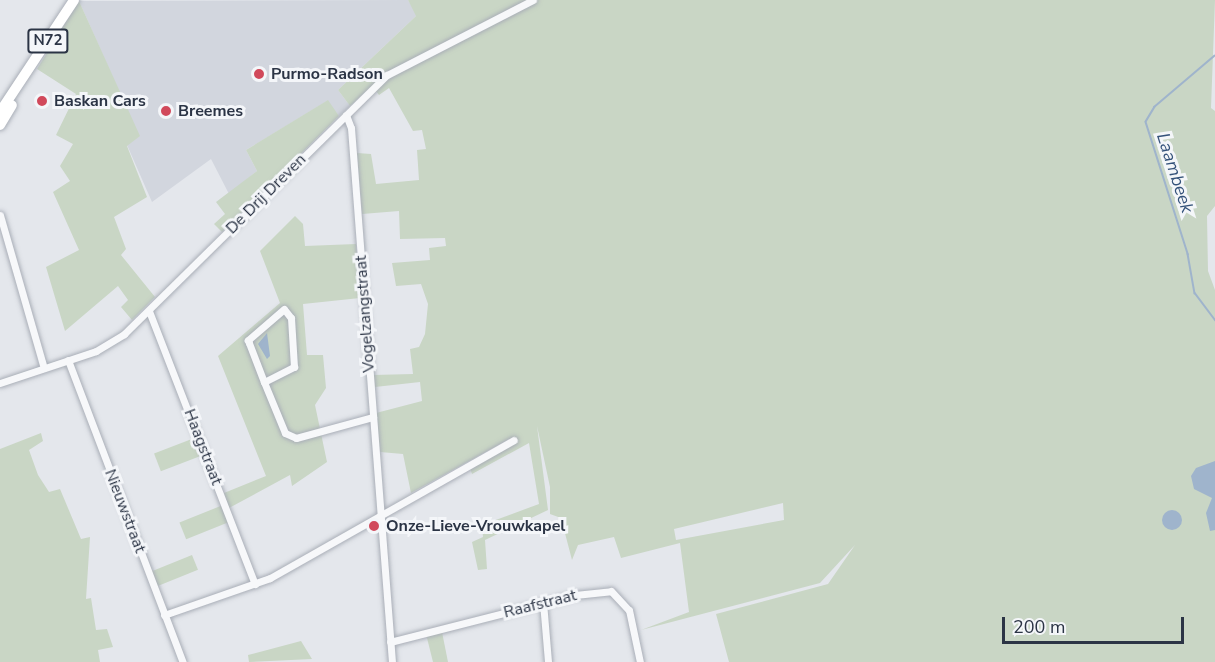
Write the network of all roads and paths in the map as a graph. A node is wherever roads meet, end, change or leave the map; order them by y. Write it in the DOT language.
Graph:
graph roads {
  1 [pos="74,0"];
  2 [pos="533,0"];
  3 [pos="22,83"];
  4 [pos="0,112"];
  5 [pos="346,115"];
  6 [pos="0,125"];
  7 [pos="0,215"];
  8 [pos="149,311"];
  9 [pos="68,360"];
  10 [pos="44,368"];
  11 [pos="264,382"];
  12 [pos="0,383"];
  13 [pos="373,417"];
  14 [pos="514,440"];
  15 [pos="380,515"];
  16 [pos="255,584"];
  17 [pos="543,602"];
  18 [pos="164,615"];
  19 [pos="390,642"];
  20 [pos="183,662"];
  21 [pos="392,662"];
  22 [pos="548,662"];
  23 [pos="640,662"];
  1 -- 3 [label="main road, N72"];
  2 -- 5 [label="street, De Drij Dreven"];
  3 -- 4 [label="main road, N72"];
  3 -- 6 [label="main road, N72"];
  5 -- 8 [label="street, De Drij Dreven"];
  5 -- 13 [label="street, Vogelzangstraat"];
  7 -- 10 [label="street"];
  8 -- 9 [label="street, De Drij Dreven"];
  8 -- 16 [label="street, Haagstraat"];
  9 -- 10 [label="street, De Drij Dreven"];
  9 -- 18 [label="street, Nieuwstraat"];
  10 -- 12 [label="street, De Drij Dreven"];
  11 -- 11 [label="street"];
  11 -- 13 [label="street"];
  13 -- 15 [label="street, Vogelzangstraat"];
  14 -- 15 [label="street"];
  15 -- 16 [label="street"];
  15 -- 19 [label="street, Vogelzangstraat"];
  16 -- 18 [label="street"];
  17 -- 19 [label="street, Raafstraat"];
  17 -- 22 [label="street"];
  17 -- 23 [label="street, Raafstraat"];
  18 -- 20 [label="street, Nieuwstraat"];
  19 -- 21 [label="street, Vogelzangstraat"];
}
